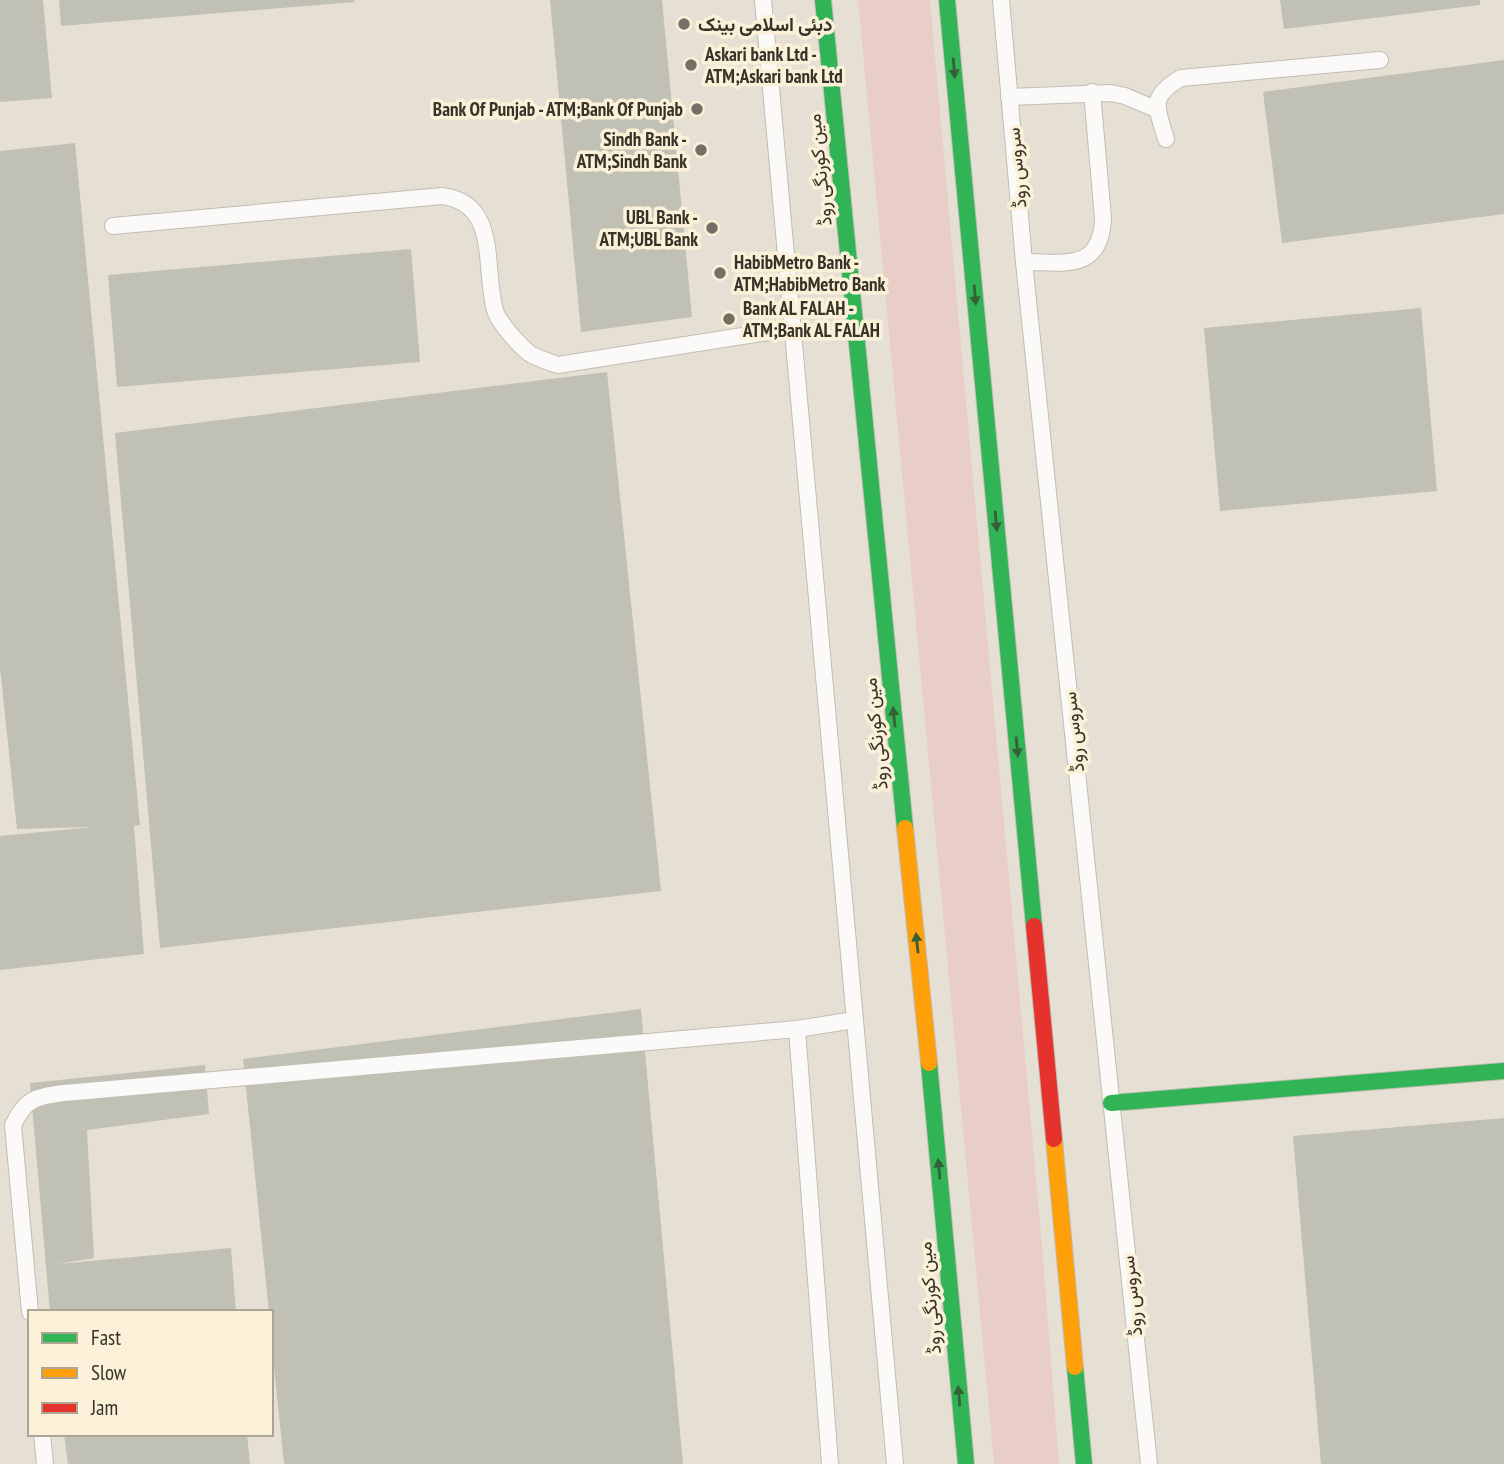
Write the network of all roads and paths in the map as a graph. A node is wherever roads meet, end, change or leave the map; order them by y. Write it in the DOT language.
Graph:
graph roads {
  1 [pos="763,0"];
  2 [pos="823,0"];
  3 [pos="947,0"];
  4 [pos="1001,0"];
  5 [pos="1380,60"];
  6 [pos="1091,92"];
  7 [pos="1009,97"];
  8 [pos="1158,110"];
  9 [pos="1166,139"];
  10 [pos="113,226"];
  11 [pos="1024,262"];
  12 [pos="793,328"];
  13 [pos="854,1020"];
  14 [pos="797,1028"];
  15 [pos="1504,1072"];
  16 [pos="1111,1103"];
  17 [pos="30,1310"];
  18 [pos="42,1436"];
  19 [pos="45,1464"];
  20 [pos="830,1464"];
  21 [pos="895,1464"];
  22 [pos="966,1464"];
  23 [pos="1084,1464"];
  24 [pos="1149,1464"];
  1 -- 12 [label="lane"];
  22 -- 2 [label="main road, مین کورنگی روڈ, one-way"];
  3 -- 23 [label="main road, one-way"];
  4 -- 7 [label="lane, سروس روڈ"];
  5 -- 8 [label="lane"];
  6 -- 7 [label="lane"];
  6 -- 8 [label="lane"];
  6 -- 11 [label="lane"];
  7 -- 11 [label="lane, سروس روڈ"];
  8 -- 9 [label="lane"];
  10 -- 12 [label="lane"];
  11 -- 16 [label="lane, سروس روڈ"];
  12 -- 13 [label="lane"];
  13 -- 14 [label="lane"];
  13 -- 21 [label="lane"];
  14 -- 17 [label="lane"];
  14 -- 20 [label="lane"];
  15 -- 16 [label="main road"];
  16 -- 24 [label="lane, سروس روڈ"];
  18 -- 19 [label="lane"];
}
